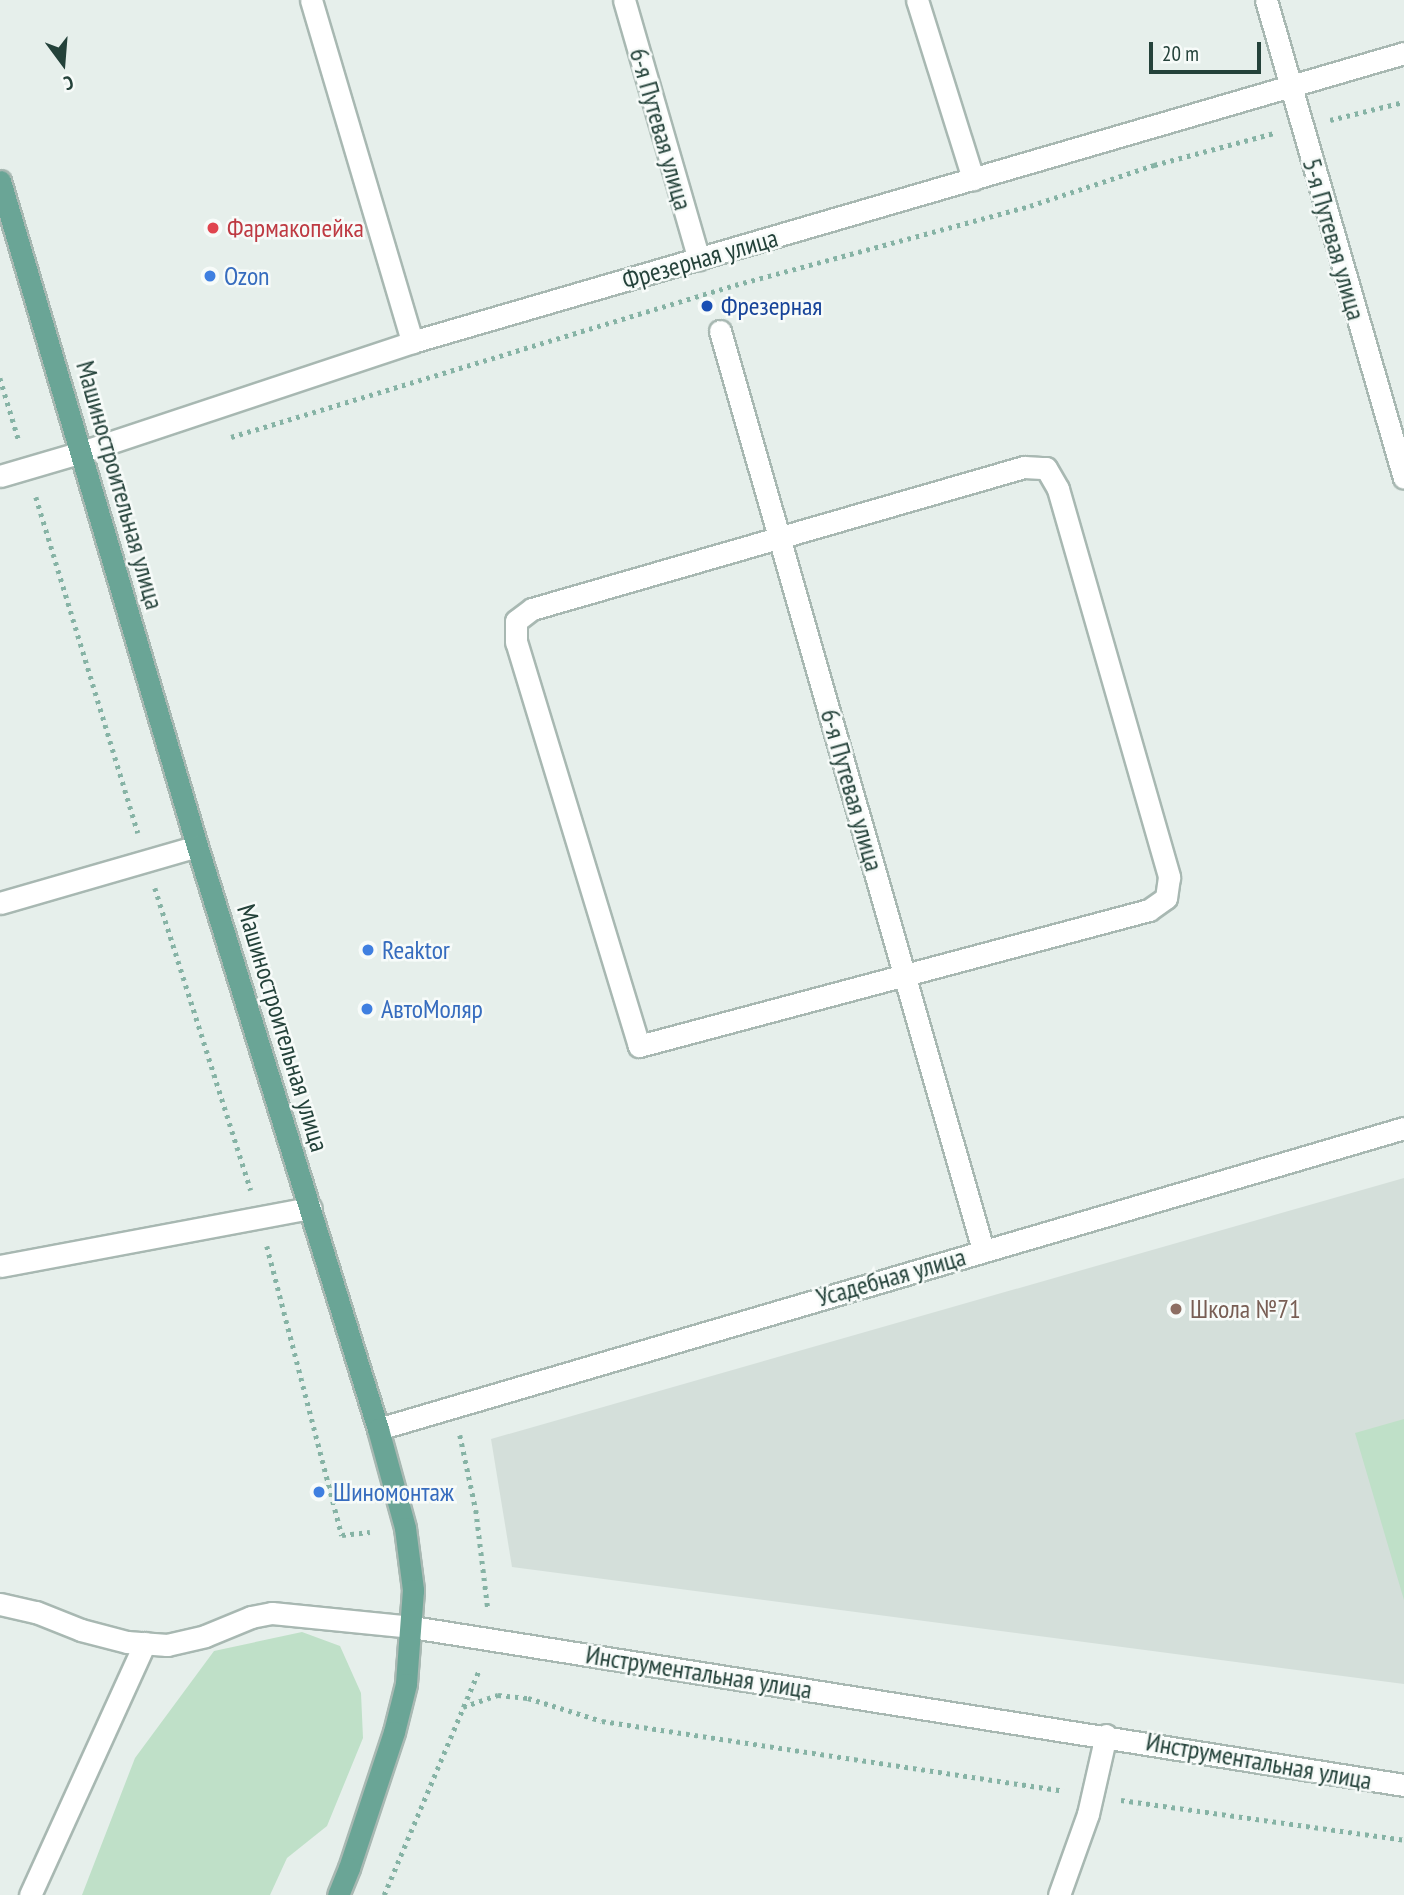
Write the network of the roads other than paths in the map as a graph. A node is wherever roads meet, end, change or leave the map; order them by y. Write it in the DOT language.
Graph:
graph roads {
  1 [pos="311,0"];
  2 [pos="624,0"];
  3 [pos="917,0"];
  4 [pos="1266,0"];
  5 [pos="1404,53"];
  6 [pos="1290,87"];
  7 [pos="973,179"];
  8 [pos="0,181"];
  9 [pos="699,259"];
  10 [pos="720,331"];
  11 [pos="412,342"];
  12 [pos="82,452"];
  13 [pos="0,475"];
  14 [pos="1404,477"];
  15 [pos="778,536"];
  16 [pos="197,845"];
  17 [pos="0,903"];
  18 [pos="906,976"];
  19 [pos="1404,1128"];
  20 [pos="311,1208"];
  21 [pos="983,1250"];
  22 [pos="0,1266"];
  23 [pos="378,1429"];
  24 [pos="0,1604"];
  25 [pos="412,1627"];
  26 [pos="145,1643"];
  27 [pos="1105,1735"];
  28 [pos="1404,1785"];
  29 [pos="30,1895"];
  30 [pos="338,1895"];
  31 [pos="1059,1895"];
  1 -- 11 [label="street"];
  2 -- 9 [label="street, 6-я Путевая улица"];
  3 -- 7 [label="street"];
  4 -- 6 [label="street, 5-я Путевая улица"];
  5 -- 6 [label="street, Фрезерная улица"];
  6 -- 7 [label="street, Фрезерная улица"];
  6 -- 14 [label="street, 5-я Путевая улица"];
  7 -- 9 [label="street, Фрезерная улица"];
  8 -- 12 [label="main road, Машиностроительная улица"];
  9 -- 11 [label="street, Фрезерная улица"];
  10 -- 15 [label="street, 6-я Путевая улица"];
  11 -- 12 [label="street, Фрезерная улица"];
  12 -- 13 [label="street, Фрезерная улица"];
  12 -- 16 [label="main road, Машиностроительная улица"];
  15 -- 18 [label="street, 6-я Путевая улица"];
  15 -- 18 [label="street"];
  15 -- 18 [label="street"];
  16 -- 17 [label="street"];
  16 -- 20 [label="main road, Машиностроительная улица"];
  18 -- 21 [label="street, 6-я Путевая улица"];
  19 -- 21 [label="street, Усадебная улица"];
  20 -- 22 [label="street"];
  20 -- 23 [label="main road, Машиностроительная улица"];
  21 -- 23 [label="street, Усадебная улица"];
  23 -- 25 [label="main road, Машиностроительная улица"];
  24 -- 26 [label="street, Инструментальная улица"];
  25 -- 26 [label="street, Инструментальная улица"];
  25 -- 27 [label="street, Инструментальная улица"];
  25 -- 30 [label="main road, Машиностроительная улица"];
  26 -- 29 [label="street"];
  27 -- 28 [label="street, Инструментальная улица"];
  27 -- 31 [label="street"];
}
